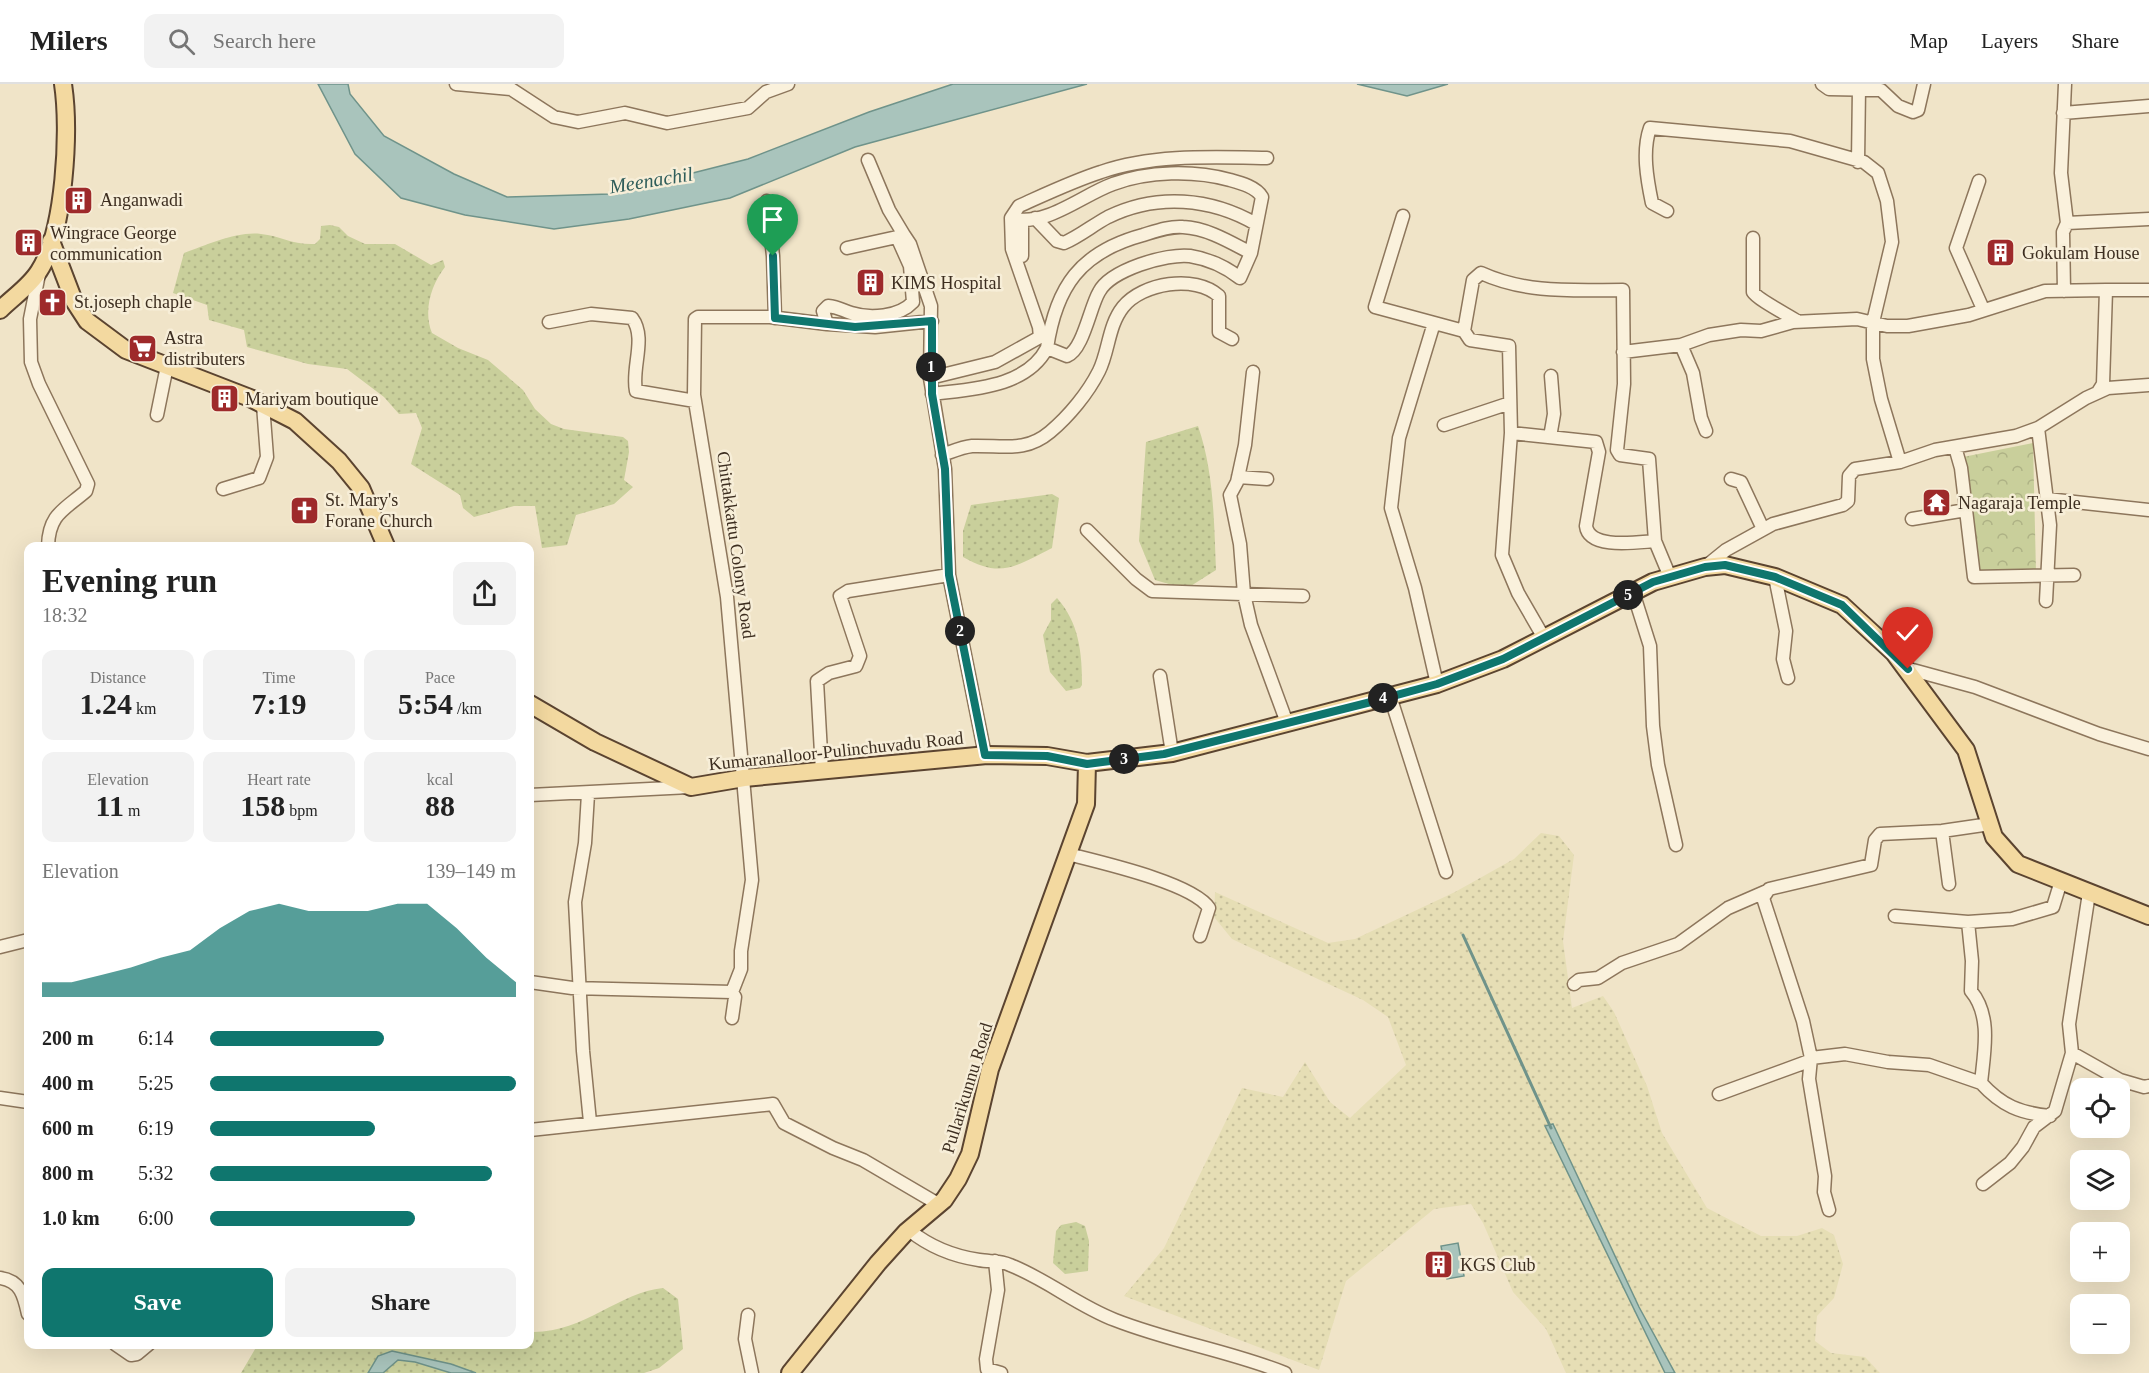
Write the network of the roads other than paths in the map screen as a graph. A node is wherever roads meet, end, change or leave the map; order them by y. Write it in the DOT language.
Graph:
graph roads {
  1 [pos="63,84"];
  2 [pos="456,84"];
  3 [pos="788,84"];
  4 [pos="1822,84"];
  5 [pos="1924,84"];
  6 [pos="2065,84"];
  7 [pos="1859,88"];
  8 [pos="2149,106"];
  9 [pos="2063,113"];
  10 [pos="1267,158"];
  11 [pos="868,160"];
  12 [pos="1858,162"];
  13 [pos="1979,180"];
  14 [pos="767,201"];
  15 [pos="1667,211"];
  16 [pos="1403,216"];
  17 [pos="1035,218"];
  18 [pos="1016,219"];
  19 [pos="2149,219"];
  20 [pos="2067,223"];
  21 [pos="1256,224"];
  22 [pos="901,236"];
  23 [pos="1753,238"];
  24 [pos="51,241"];
  25 [pos="847,248"];
  26 [pos="1251,253"];
  27 [pos="40,270"];
  28 [pos="2106,290"];
  29 [pos="2149,290"];
  30 [pos="2064,291"];
  31 [pos="1983,309"];
  32 [pos="0,310"];
  33 [pos="775,318"];
  34 [pos="932,321"];
  35 [pos="1797,321"];
  36 [pos="549,322"];
  37 [pos="1873,322"];
  38 [pos="1434,323"];
  39 [pos="827,324"];
  40 [pos="1048,329"];
  41 [pos="1464,331"];
  42 [pos="1232,339"];
  43 [pos="1681,345"];
  44 [pos="1047,348"];
  45 [pos="1623,352"];
  46 [pos="167,366"];
  47 [pos="1253,372"];
  48 [pos="1551,376"];
  49 [pos="930,378"];
  50 [pos="2149,385"];
  51 [pos="2098,392"];
  52 [pos="932,394"];
  53 [pos="695,401"];
  54 [pos="1510,403"];
  55 [pos="263,405"];
  56 [pos="157,415"];
  57 [pos="1444,425"];
  58 [pos="2038,428"];
  59 [pos="1706,431"];
  60 [pos="1510,433"];
  61 [pos="1550,437"];
  62 [pos="1598,444"];
  63 [pos="1955,447"];
  64 [pos="1617,450"];
  65 [pos="942,455"];
  66 [pos="1900,462"];
  67 [pos="1238,477"];
  68 [pos="1267,479"];
  69 [pos="1731,479"];
  70 [pos="223,489"];
  71 [pos="2048,499"];
  72 [pos="1966,510"];
  73 [pos="2149,510"];
  74 [pos="1912,519"];
  75 [pos="1762,529"];
  76 [pos="1087,530"];
  77 [pos="1655,541"];
  78 [pos="48,542"];
  79 [pos="384,542"];
  80 [pos="1705,567"];
  81 [pos="2046,574"];
  82 [pos="949,575"];
  83 [pos="2073,575"];
  84 [pos="1670,577"];
  85 [pos="1775,577"];
  86 [pos="1633,592"];
  87 [pos="1244,594"];
  88 [pos="1303,596"];
  89 [pos="2046,602"];
  90 [pos="1544,638"];
  91 [pos="1908,669"];
  92 [pos="1160,676"];
  93 [pos="1788,678"];
  94 [pos="1437,684"];
  95 [pos="1390,696"];
  96 [pos="534,706"];
  97 [pos="1287,723"];
  98 [pos="2149,748"];
  99 [pos="1172,753"];
  100 [pos="985,755"];
  101 [pos="1087,764"];
  102 [pos="822,771"];
  103 [pos="744,778"];
  104 [pos="691,787"];
  105 [pos="588,794"];
  106 [pos="534,795"];
  107 [pos="1990,824"];
  108 [pos="1942,831"];
  109 [pos="1676,845"];
  110 [pos="1068,854"];
  111 [pos="1446,872"];
  112 [pos="2061,881"];
  113 [pos="1949,884"];
  114 [pos="1767,891"];
  115 [pos="2089,893"];
  116 [pos="1895,916"];
  117 [pos="2149,916"];
  118 [pos="1968,922"];
  119 [pos="1200,936"];
  120 [pos="24,941"];
  121 [pos="0,947"];
  122 [pos="534,982"];
  123 [pos="1574,984"];
  124 [pos="582,987"];
  125 [pos="732,992"];
  126 [pos="732,1018"];
  127 [pos="2072,1053"];
  128 [pos="1810,1059"];
  129 [pos="2116,1078"];
  130 [pos="1981,1083"];
  131 [pos="2130,1083"];
  132 [pos="2149,1086"];
  133 [pos="1719,1094"];
  134 [pos="0,1098"];
  135 [pos="24,1101"];
  136 [pos="2050,1116"];
  137 [pos="590,1122"];
  138 [pos="534,1129"];
  139 [pos="1983,1184"];
  140 [pos="938,1204"];
  141 [pos="1829,1210"];
  142 [pos="909,1230"];
  143 [pos="995,1261"];
  144 [pos="0,1278"];
  145 [pos="24,1302"];
  146 [pos="748,1315"];
  147 [pos="122,1349"];
  148 [pos="143,1349"];
  149 [pos="752,1373"];
  150 [pos="790,1373"];
  151 [pos="1001,1373"];
  152 [pos="1285,1373"];
  1 -- 24 [label="main road"];
  2 -- 3 [label="street"];
  4 -- 7 [label="street"];
  5 -- 7 [label="street"];
  6 -- 9 [label="street"];
  7 -- 12 [label="street"];
  8 -- 9 [label="street"];
  9 -- 20 [label="street"];
  10 -- 18 [label="street"];
  11 -- 22 [label="street"];
  12 -- 15 [label="street"];
  12 -- 37 [label="street"];
  13 -- 31 [label="street"];
  14 -- 33 [label="street"];
  16 -- 38 [label="street"];
  17 -- 18 [label="street"];
  17 -- 21 [label="street"];
  17 -- 21 [label="street"];
  18 -- 40 [label="street"];
  18 -- 49 [label="street"];
  19 -- 20 [label="street"];
  20 -- 30 [label="street"];
  21 -- 26 [label="street"];
  22 -- 25 [label="street"];
  22 -- 34 [label="street"];
  22 -- 39 [label="street"];
  23 -- 35 [label="street"];
  24 -- 27 [label="main road"];
  24 -- 46 [label="main road"];
  26 -- 40 [label="street"];
  26 -- 44 [label="street"];
  27 -- 32 [label="main road"];
  27 -- 78 [label="street"];
  28 -- 29 [label="street"];
  28 -- 30 [label="street"];
  28 -- 51 [label="street"];
  30 -- 31 [label="street"];
  31 -- 37 [label="street"];
  33 -- 39 [label="street"];
  33 -- 53 [label="street, Chittakkattu Colony Road"];
  34 -- 39 [label="street"];
  34 -- 49 [label="street"];
  35 -- 37 [label="street"];
  35 -- 43 [label="street"];
  36 -- 53 [label="street"];
  37 -- 66 [label="street"];
  38 -- 41 [label="street"];
  38 -- 94 [label="street"];
  40 -- 44 [label="street"];
  41 -- 45 [label="street"];
  41 -- 54 [label="street"];
  42 -- 65 [label="street"];
  43 -- 45 [label="street"];
  43 -- 59 [label="street"];
  44 -- 52 [label="street"];
  45 -- 64 [label="street"];
  46 -- 55 [label="main road"];
  46 -- 56 [label="street"];
  47 -- 67 [label="street"];
  48 -- 61 [label="street"];
  49 -- 52 [label="street"];
  50 -- 51 [label="street"];
  51 -- 58 [label="street"];
  52 -- 65 [label="street"];
  53 -- 103 [label="street, Chittakkattu Colony Road"];
  54 -- 57 [label="street"];
  54 -- 60 [label="street"];
  55 -- 70 [label="street"];
  55 -- 79 [label="main road"];
  58 -- 63 [label="street"];
  58 -- 71 [label="street"];
  60 -- 61 [label="street"];
  60 -- 90 [label="street"];
  61 -- 62 [label="street"];
  62 -- 64 [label="street"];
  62 -- 77 [label="street"];
  63 -- 66 [label="street"];
  63 -- 72 [label="street"];
  64 -- 77 [label="street"];
  65 -- 82 [label="street"];
  66 -- 75 [label="street"];
  67 -- 68 [label="street"];
  67 -- 87 [label="street"];
  69 -- 75 [label="street"];
  71 -- 73 [label="street"];
  71 -- 81 [label="street"];
  72 -- 74 [label="street"];
  72 -- 81 [label="street"];
  75 -- 80 [label="street"];
  76 -- 87 [label="street"];
  77 -- 84 [label="street"];
  80 -- 84 [label="main road, Kumaranalloor-Pulinchuvadu Road"];
  80 -- 85 [label="main road, Kumaranalloor-Pulinchuvadu Road"];
  81 -- 83 [label="street"];
  81 -- 89 [label="street"];
  82 -- 100 [label="street"];
  82 -- 102 [label="street"];
  84 -- 86 [label="main road, Kumaranalloor-Pulinchuvadu Road"];
  85 -- 91 [label="main road, Kumaranalloor-Pulinchuvadu Road"];
  85 -- 93 [label="street"];
  86 -- 90 [label="main road, Kumaranalloor-Pulinchuvadu Road"];
  86 -- 109 [label="street"];
  87 -- 88 [label="street"];
  87 -- 97 [label="street"];
  90 -- 94 [label="main road, Kumaranalloor-Pulinchuvadu Road"];
  91 -- 98 [label="street"];
  91 -- 107 [label="main road, Kumaranalloor-Pulinchuvadu Road"];
  92 -- 99 [label="street"];
  94 -- 95 [label="main road, Kumaranalloor-Pulinchuvadu Road"];
  95 -- 97 [label="main road, Kumaranalloor-Pulinchuvadu Road"];
  95 -- 111 [label="street"];
  96 -- 104 [label="main road"];
  97 -- 99 [label="main road, Kumaranalloor-Pulinchuvadu Road"];
  99 -- 101 [label="main road, Kumaranalloor-Pulinchuvadu Road"];
  100 -- 101 [label="main road, Kumaranalloor-Pulinchuvadu Road"];
  100 -- 102 [label="main road, Kumaranalloor-Pulinchuvadu Road"];
  101 -- 110 [label="main road, Pullarikunnu Road"];
  102 -- 103 [label="main road, Kumaranalloor-Pulinchuvadu Road"];
  103 -- 104 [label="main road, Kumaranalloor-Pulinchuvadu Road"];
  103 -- 125 [label="street, Chittakkattu Colony Road"];
  104 -- 105 [label="street"];
  105 -- 106 [label="street"];
  105 -- 124 [label="street"];
  107 -- 108 [label="street"];
  107 -- 112 [label="main road, Kumaranalloor-Pulinchuvadu Road"];
  108 -- 113 [label="street"];
  108 -- 114 [label="street"];
  110 -- 119 [label="street"];
  110 -- 140 [label="main road, Pullarikunnu Road"];
  112 -- 115 [label="main road, Kumaranalloor-Pulinchuvadu Road"];
  112 -- 118 [label="street"];
  114 -- 123 [label="street"];
  114 -- 128 [label="street"];
  115 -- 117 [label="main road, Kumaranalloor-Pulinchuvadu Road"];
  115 -- 127 [label="street"];
  116 -- 118 [label="street"];
  118 -- 130 [label="street"];
  120 -- 121 [label="street"];
  122 -- 124 [label="street"];
  124 -- 125 [label="street"];
  124 -- 137 [label="street"];
  125 -- 126 [label="street, Chittakkattu Colony Road"];
  127 -- 129 [label="street"];
  127 -- 136 [label="street"];
  128 -- 130 [label="street"];
  128 -- 133 [label="street"];
  128 -- 141 [label="street"];
  130 -- 136 [label="street"];
  131 -- 132 [label="street"];
  134 -- 135 [label="street"];
  136 -- 139 [label="street"];
  137 -- 138 [label="street"];
  137 -- 140 [label="street"];
  140 -- 142 [label="main road, Pullarikunnu Road"];
  142 -- 143 [label="street"];
  142 -- 150 [label="main road, Pullarikunnu Road"];
  143 -- 151 [label="street"];
  143 -- 152 [label="street"];
  144 -- 145 [label="street"];
  146 -- 149 [label="street"];
  147 -- 148 [label="street"];
}
